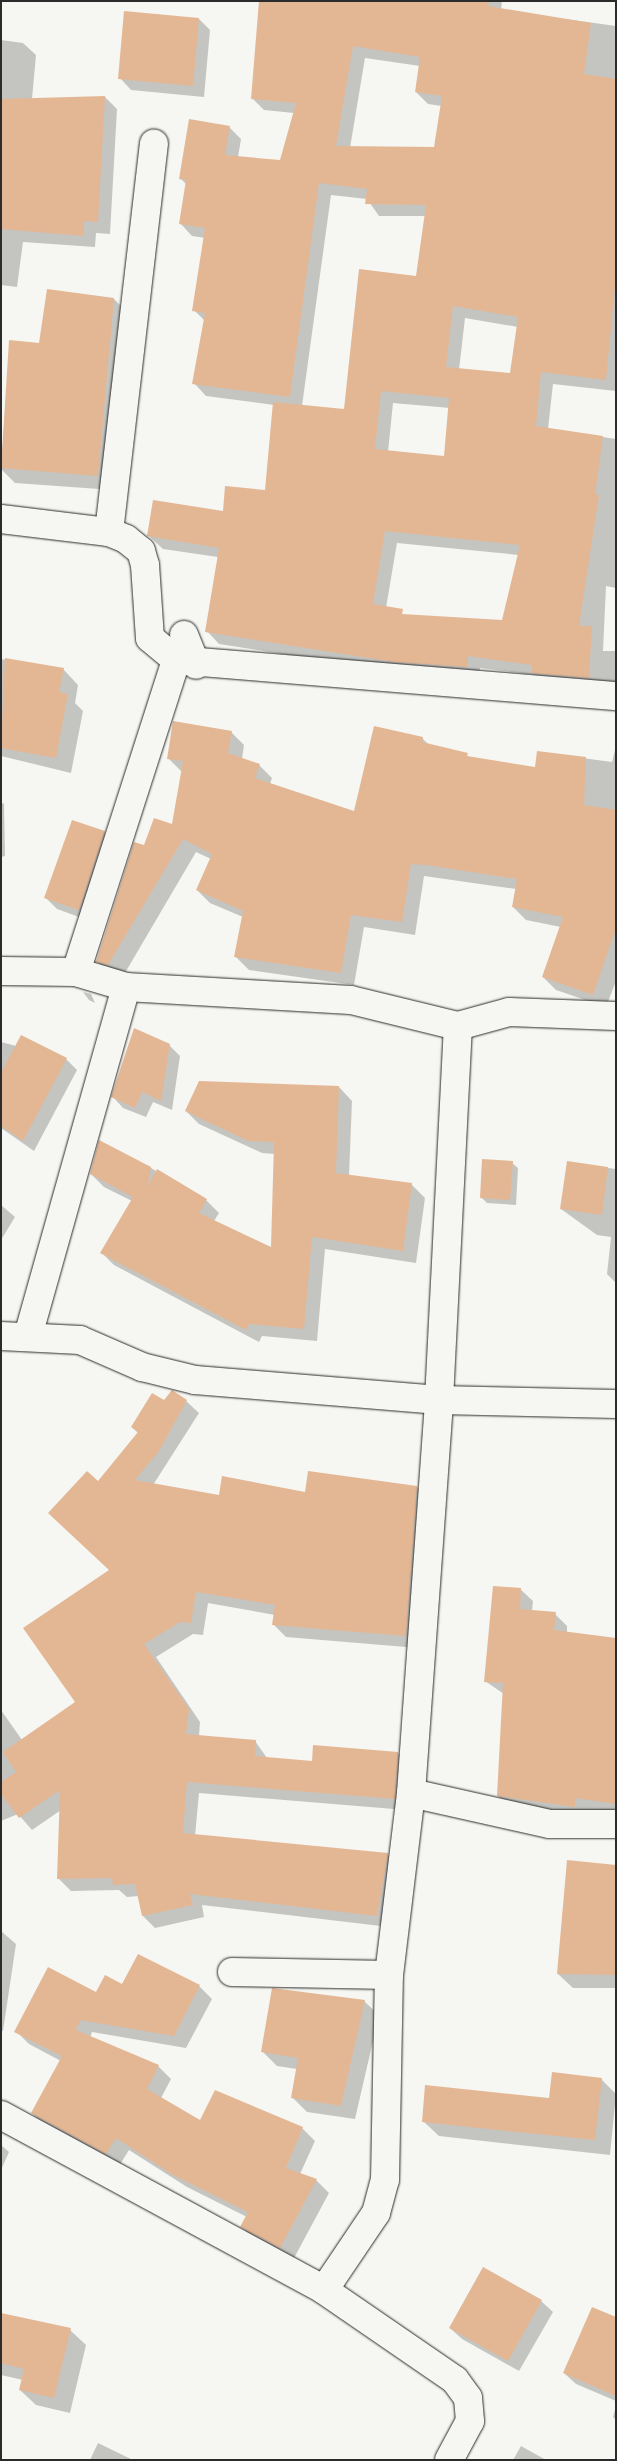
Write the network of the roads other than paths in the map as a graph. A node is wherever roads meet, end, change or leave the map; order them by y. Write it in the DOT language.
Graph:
graph roads {
  1 [pos="154,144"];
  2 [pos="1,519"];
  3 [pos="109,532"];
  4 [pos="185,653"];
  5 [pos="616,696"];
  6 [pos="1,970"];
  7 [pos="76,972"];
  8 [pos="126,987"];
  9 [pos="616,1016"];
  10 [pos="458,1026"];
  11 [pos="1,1336"];
  12 [pos="28,1336"];
  13 [pos="439,1400"];
  14 [pos="616,1404"];
  15 [pos="411,1793"];
  16 [pos="616,1824"];
  17 [pos="232,1972"];
  18 [pos="389,1975"];
  19 [pos="1,2115"];
  20 [pos="324,2290"];
  21 [pos="449,2460"];
  1 -- 3 [label="street"];
  2 -- 3 [label="street"];
  3 -- 4 [label="street"];
  4 -- 5 [label="street"];
  4 -- 7 [label="street"];
  6 -- 7 [label="street"];
  7 -- 8 [label="street"];
  8 -- 10 [label="street"];
  8 -- 12 [label="street"];
  9 -- 10 [label="street"];
  10 -- 13 [label="street"];
  11 -- 12 [label="street"];
  12 -- 13 [label="street"];
  13 -- 14 [label="street"];
  13 -- 15 [label="street"];
  15 -- 16 [label="street"];
  15 -- 18 [label="street"];
  17 -- 18 [label="street"];
  18 -- 20 [label="street"];
  19 -- 20 [label="street"];
  20 -- 21 [label="street"];
}
